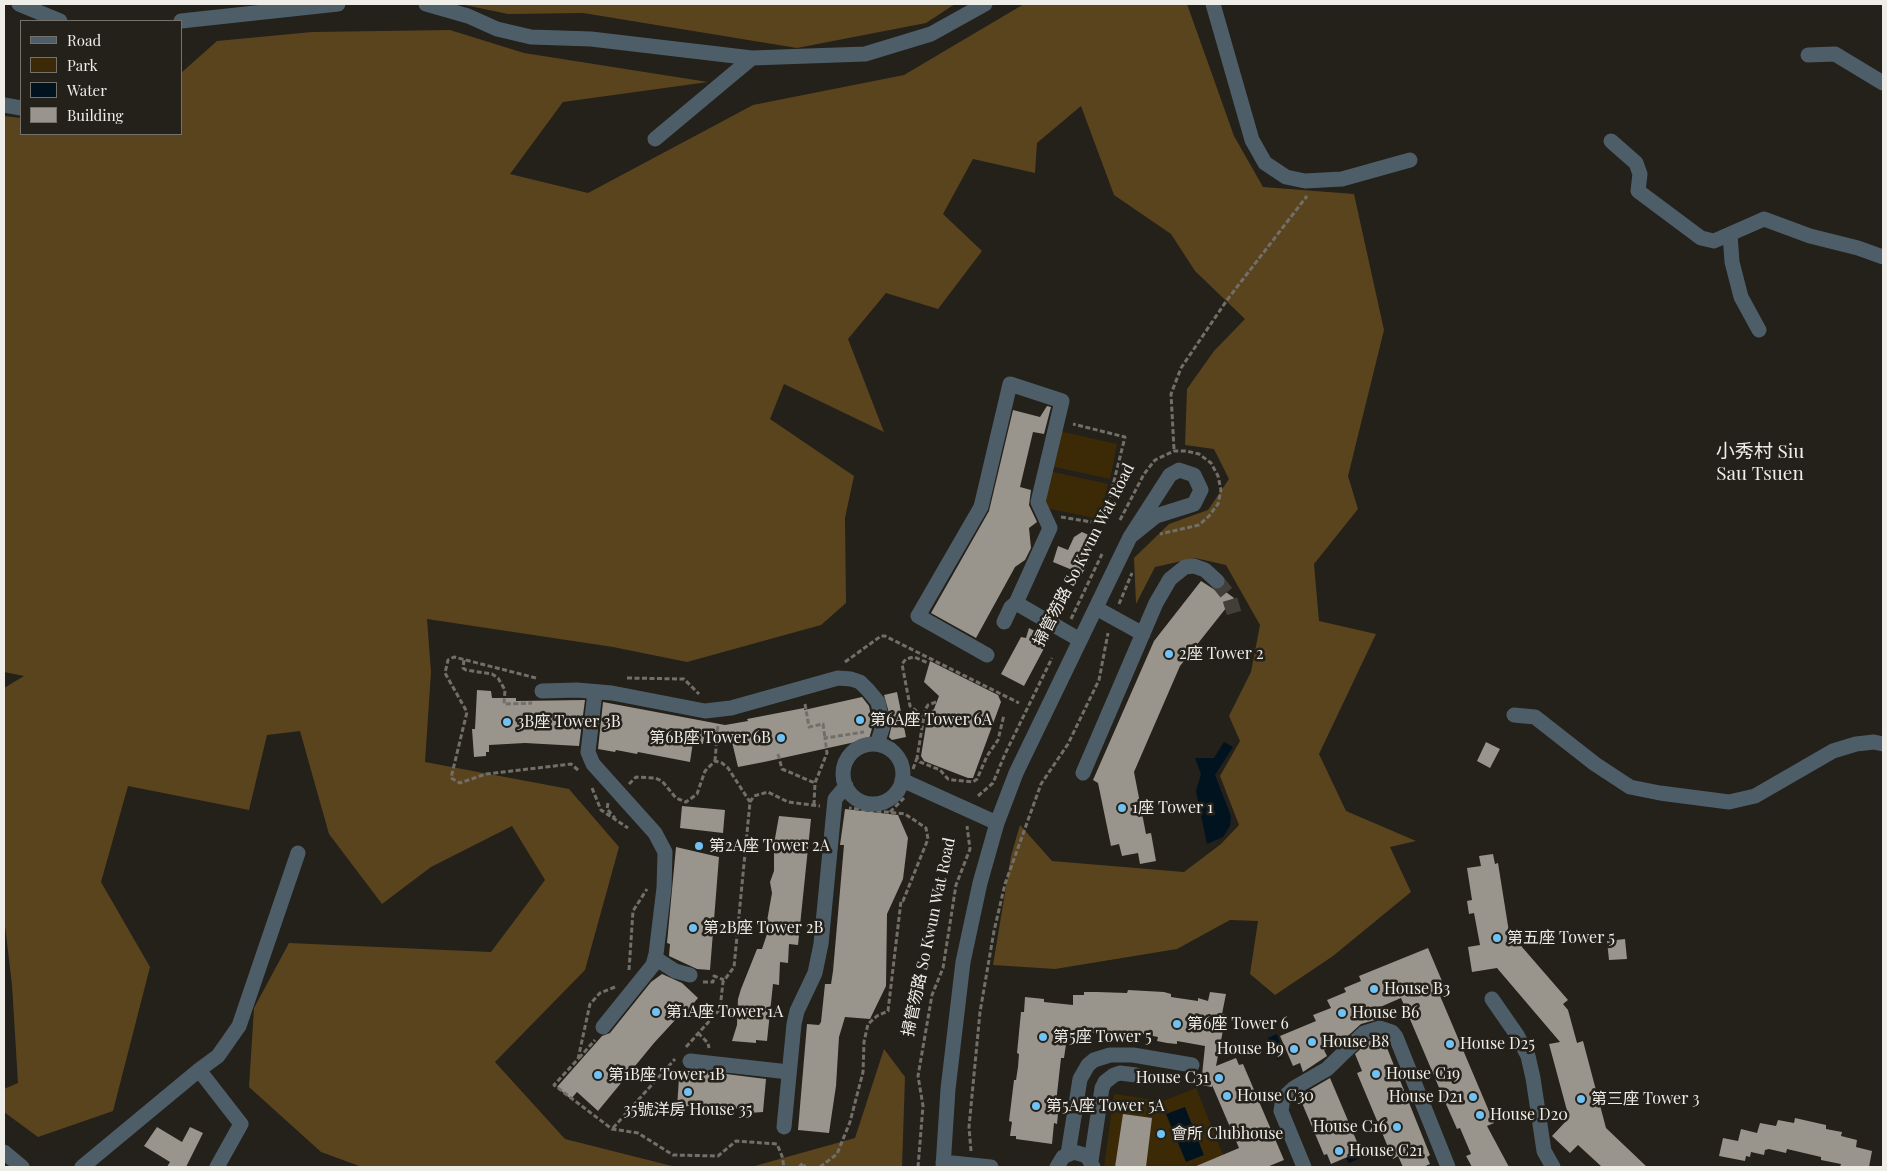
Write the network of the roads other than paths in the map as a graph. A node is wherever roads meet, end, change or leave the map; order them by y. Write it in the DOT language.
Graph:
graph roads {
  1 [pos="19,4"];
  2 [pos="338,4"];
  3 [pos="426,4"];
  4 [pos="984,4"];
  5 [pos="1213,4"];
  6 [pos="58,20"];
  7 [pos="182,21"];
  8 [pos="1808,55"];
  9 [pos="752,58"];
  10 [pos="1883,83"];
  11 [pos="4,105"];
  12 [pos="20,108"];
  13 [pos="655,138"];
  14 [pos="1611,141"];
  15 [pos="1410,160"];
  16 [pos="1730,234"];
  17 [pos="1883,257"];
  18 [pos="1759,330"];
  19 [pos="1130,537"];
  20 [pos="1217,581"];
  21 [pos="1016,603"];
  22 [pos="1096,608"];
  23 [pos="1004,622"];
  24 [pos="1144,634"];
  25 [pos="1080,640"];
  26 [pos="987,655"];
  27 [pos="544,684"];
  28 [pos="595,692"];
  29 [pos="1514,715"];
  30 [pos="877,744"];
  31 [pos="1883,744"];
  32 [pos="1083,772"];
  33 [pos="902,780"];
  34 [pos="846,786"];
  35 [pos="997,823"];
  36 [pos="298,853"];
  37 [pos="655,958"];
  38 [pos="690,975"];
  39 [pos="1492,999"];
  40 [pos="603,1027"];
  41 [pos="690,1061"];
  42 [pos="1192,1065"];
  43 [pos="199,1070"];
  44 [pos="789,1072"];
  45 [pos="1136,1075"];
  46 [pos="784,1127"];
  47 [pos="4,1152"];
  48 [pos="1068,1154"];
  49 [pos="1092,1164"];
  50 [pos="943,1165"];
  51 [pos="22,1167"];
  52 [pos="82,1167"];
  53 [pos="218,1167"];
  54 [pos="991,1167"];
  55 [pos="1057,1167"];
  56 [pos="1304,1167"];
  57 [pos="1448,1167"];
  58 [pos="1553,1167"];
  1 -- 6 [label="street"];
  2 -- 7 [label="street"];
  3 -- 9 [label="street"];
  4 -- 9 [label="street"];
  5 -- 15 [label="street"];
  8 -- 10 [label="street"];
  9 -- 13 [label="street"];
  11 -- 12 [label="street"];
  14 -- 16 [label="street"];
  16 -- 17 [label="street"];
  16 -- 18 [label="street"];
  19 -- 19 [label="street, 掃管笏路 So Kwun Wat Road"];
  19 -- 22 [label="street, 掃管笏路 So Kwun Wat Road"];
  20 -- 24 [label="street"];
  21 -- 23 [label="street"];
  21 -- 25 [label="street"];
  21 -- 26 [label="street"];
  22 -- 24 [label="street"];
  22 -- 25 [label="street, 掃管笏路 So Kwun Wat Road"];
  24 -- 32 [label="street"];
  25 -- 35 [label="street, 掃管笏路 So Kwun Wat Road"];
  27 -- 28 [label="street"];
  28 -- 30 [label="street"];
  28 -- 37 [label="street"];
  29 -- 31 [label="street"];
  30 -- 33 [label="street"];
  30 -- 34 [label="street"];
  33 -- 34 [label="street"];
  33 -- 35 [label="street"];
  34 -- 44 [label="street"];
  35 -- 50 [label="street, 掃管笏路 So Kwun Wat Road"];
  36 -- 43 [label="street"];
  37 -- 38 [label="street"];
  37 -- 40 [label="street"];
  39 -- 58 [label="street"];
  41 -- 44 [label="street"];
  42 -- 48 [label="street"];
  43 -- 52 [label="street"];
  43 -- 53 [label="street"];
  44 -- 46 [label="street"];
  45 -- 49 [label="street"];
  47 -- 51 [label="street"];
  48 -- 49 [label="street"];
  48 -- 55 [label="street"];
  50 -- 54 [label="street"];
  56 -- 57 [label="street"];
}
